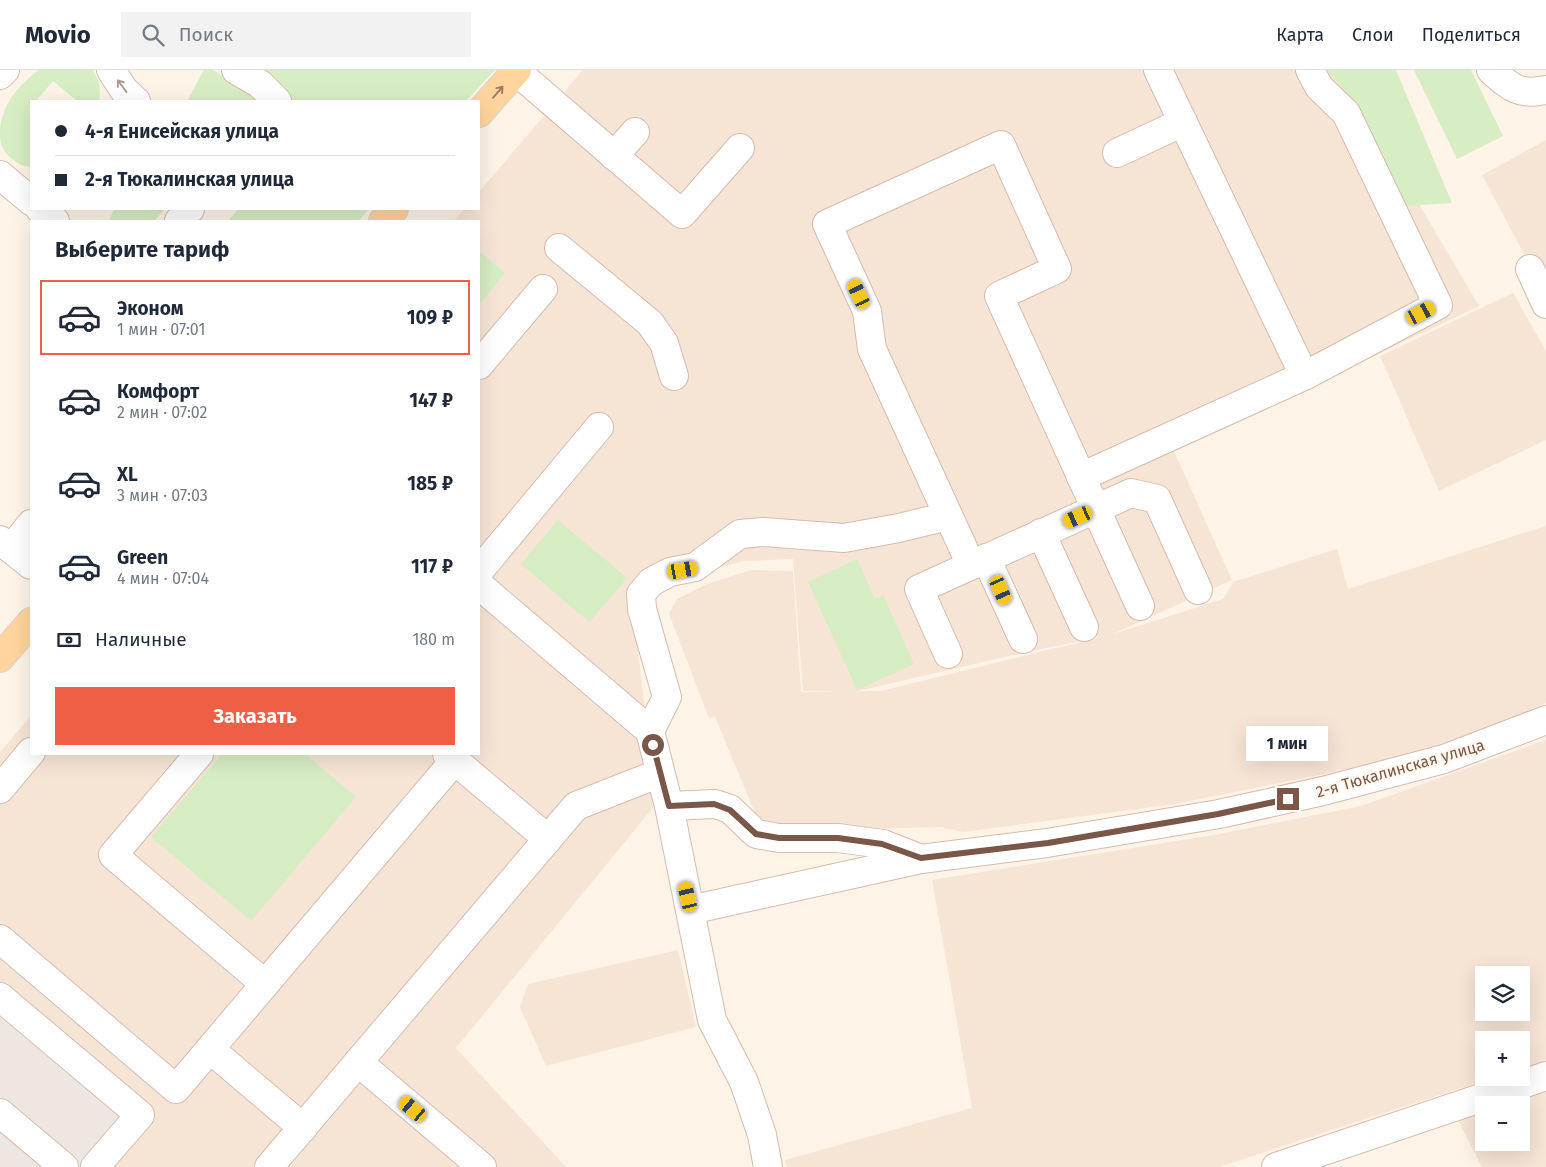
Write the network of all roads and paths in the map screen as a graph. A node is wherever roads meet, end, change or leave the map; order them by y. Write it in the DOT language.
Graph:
graph roads {
  1 [pos="5,70"];
  2 [pos="111,70"];
  3 [pos="236,70"];
  4 [pos="1158,70"];
  5 [pos="1310,70"];
  6 [pos="1491,70"];
  7 [pos="516,71"];
  8 [pos="0,75"];
  9 [pos="1546,90"];
  10 [pos="135,100"];
  11 [pos="276,100"];
  12 [pos="480,112"];
  13 [pos="1183,122"];
  14 [pos="635,132"];
  15 [pos="740,148"];
  16 [pos="1117,153"];
  17 [pos="614,156"];
  18 [pos="0,175"];
  19 [pos="30,200"];
  20 [pos="189,210"];
  21 [pos="393,210"];
  22 [pos="180,220"];
  23 [pos="384,220"];
  24 [pos="559,248"];
  25 [pos="1530,269"];
  26 [pos="544,289"];
  27 [pos="1545,300"];
  28 [pos="480,364"];
  29 [pos="1306,375"];
  30 [pos="674,376"];
  31 [pos="599,427"];
  32 [pos="1081,477"];
  33 [pos="1096,509"];
  34 [pos="948,516"];
  35 [pos="30,525"];
  36 [pos="1041,533"];
  37 [pos="5,544"];
  38 [pos="978,562"];
  39 [pos="30,565"];
  40 [pos="480,570"];
  41 [pos="480,585"];
  42 [pos="1198,590"];
  43 [pos="1140,606"];
  44 [pos="30,623"];
  45 [pos="1084,627"];
  46 [pos="1023,639"];
  47 [pos="948,654"];
  48 [pos="0,658"];
  49 [pos="1546,720"];
  50 [pos="650,731"];
  51 [pos="30,753"];
  52 [pos="198,755"];
  53 [pos="451,757"];
  54 [pos="660,773"];
  55 [pos="0,789"];
  56 [pos="669,806"];
  57 [pos="548,839"];
  58 [pos="921,858"];
  59 [pos="690,910"];
  60 [pos="0,940"];
  61 [pos="265,984"];
  62 [pos="0,997"];
  63 [pos="210,1049"];
  64 [pos="358,1062"];
  65 [pos="1546,1076"];
  66 [pos="0,1113"];
  67 [pos="303,1128"];
  68 [pos="64,1167"];
  69 [pos="95,1167"];
  70 [pos="270,1167"];
  71 [pos="482,1167"];
  72 [pos="768,1167"];
  73 [pos="1276,1167"];
  1 -- 8 [label="street"];
  10 -- 2 [label="street, one-way"];
  3 -- 11 [label="street"];
  4 -- 13 [label="street"];
  5 -- 29 [label="street"];
  6 -- 9 [label="street"];
  12 -- 7 [label="main road, one-way"];
  7 -- 17 [label="street"];
  13 -- 16 [label="street"];
  13 -- 29 [label="street"];
  14 -- 17 [label="street"];
  15 -- 17 [label="street"];
  18 -- 19 [label="street"];
  20 -- 22 [label="street"];
  21 -- 23 [label="main road"];
  24 -- 30 [label="street"];
  25 -- 27 [label="street"];
  26 -- 28 [label="street"];
  29 -- 32 [label="street"];
  31 -- 40 [label="street"];
  32 -- 33 [label="street"];
  32 -- 34 [label="street"];
  33 -- 36 [label="street"];
  33 -- 42 [label="street"];
  33 -- 43 [label="street"];
  34 -- 38 [label="street"];
  34 -- 50 [label="street"];
  35 -- 37 [label="street"];
  36 -- 38 [label="street"];
  36 -- 45 [label="street"];
  37 -- 39 [label="street"];
  38 -- 46 [label="street"];
  38 -- 47 [label="street"];
  41 -- 50 [label="street"];
  44 -- 48 [label="main road"];
  49 -- 58 [label="street, 2-я Тюкалинская улица"];
  50 -- 54 [label="street"];
  51 -- 55 [label="street"];
  52 -- 61 [label="street"];
  53 -- 57 [label="street"];
  53 -- 61 [label="street"];
  54 -- 56 [label="street"];
  54 -- 57 [label="street"];
  56 -- 58 [label="street"];
  56 -- 59 [label="street"];
  57 -- 64 [label="street"];
  58 -- 59 [label="street, 2-я Тюкалинская улица"];
  59 -- 72 [label="street"];
  60 -- 63 [label="street"];
  61 -- 63 [label="street"];
  62 -- 69 [label="street"];
  63 -- 67 [label="street"];
  64 -- 67 [label="street"];
  64 -- 71 [label="street"];
  65 -- 73 [label="street"];
  66 -- 68 [label="street"];
  67 -- 70 [label="street"];
}
